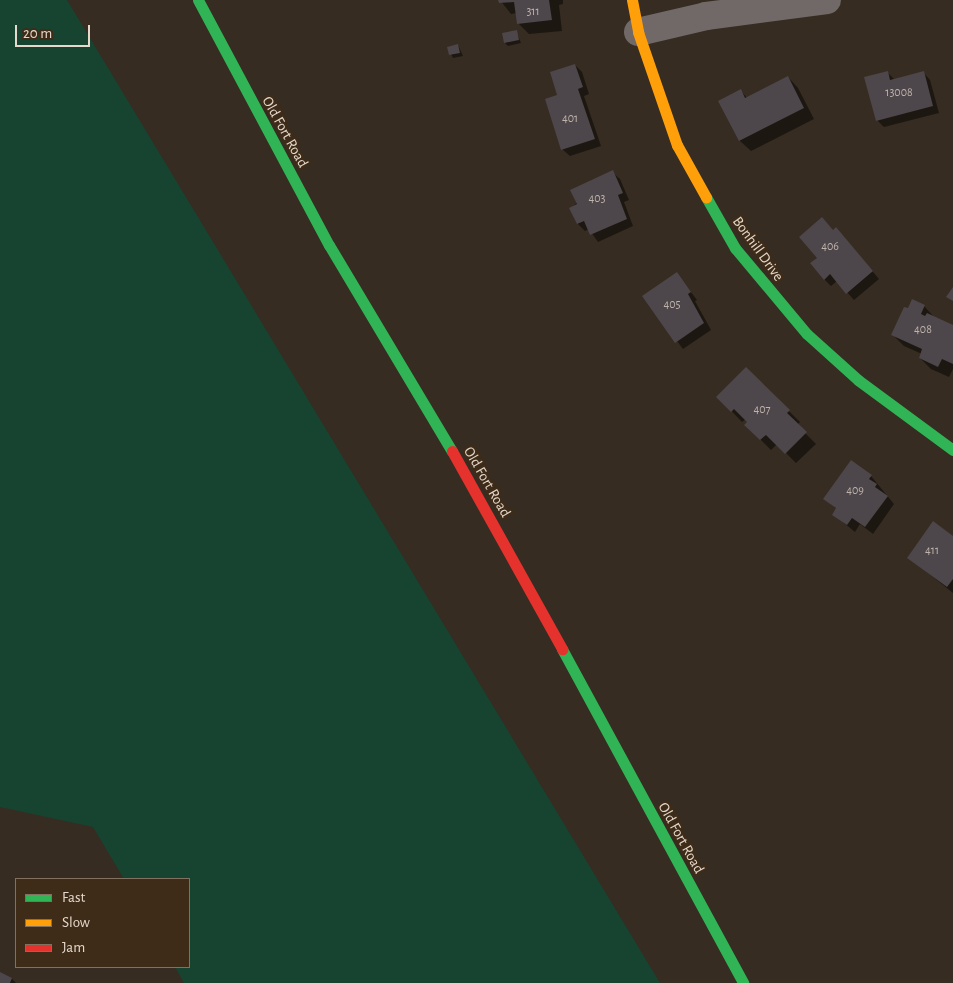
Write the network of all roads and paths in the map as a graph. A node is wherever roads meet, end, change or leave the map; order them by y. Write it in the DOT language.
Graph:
graph roads {
  1 [pos="198,0"];
  2 [pos="632,0"];
  3 [pos="826,0"];
  4 [pos="638,32"];
  5 [pos="953,450"];
  6 [pos="743,983"];
  1 -- 6 [label="main road, Old Fort Road"];
  2 -- 4 [label="main road, Bonhill Drive"];
  3 -- 4 [label="street"];
  4 -- 5 [label="main road, Bonhill Drive"];
}
